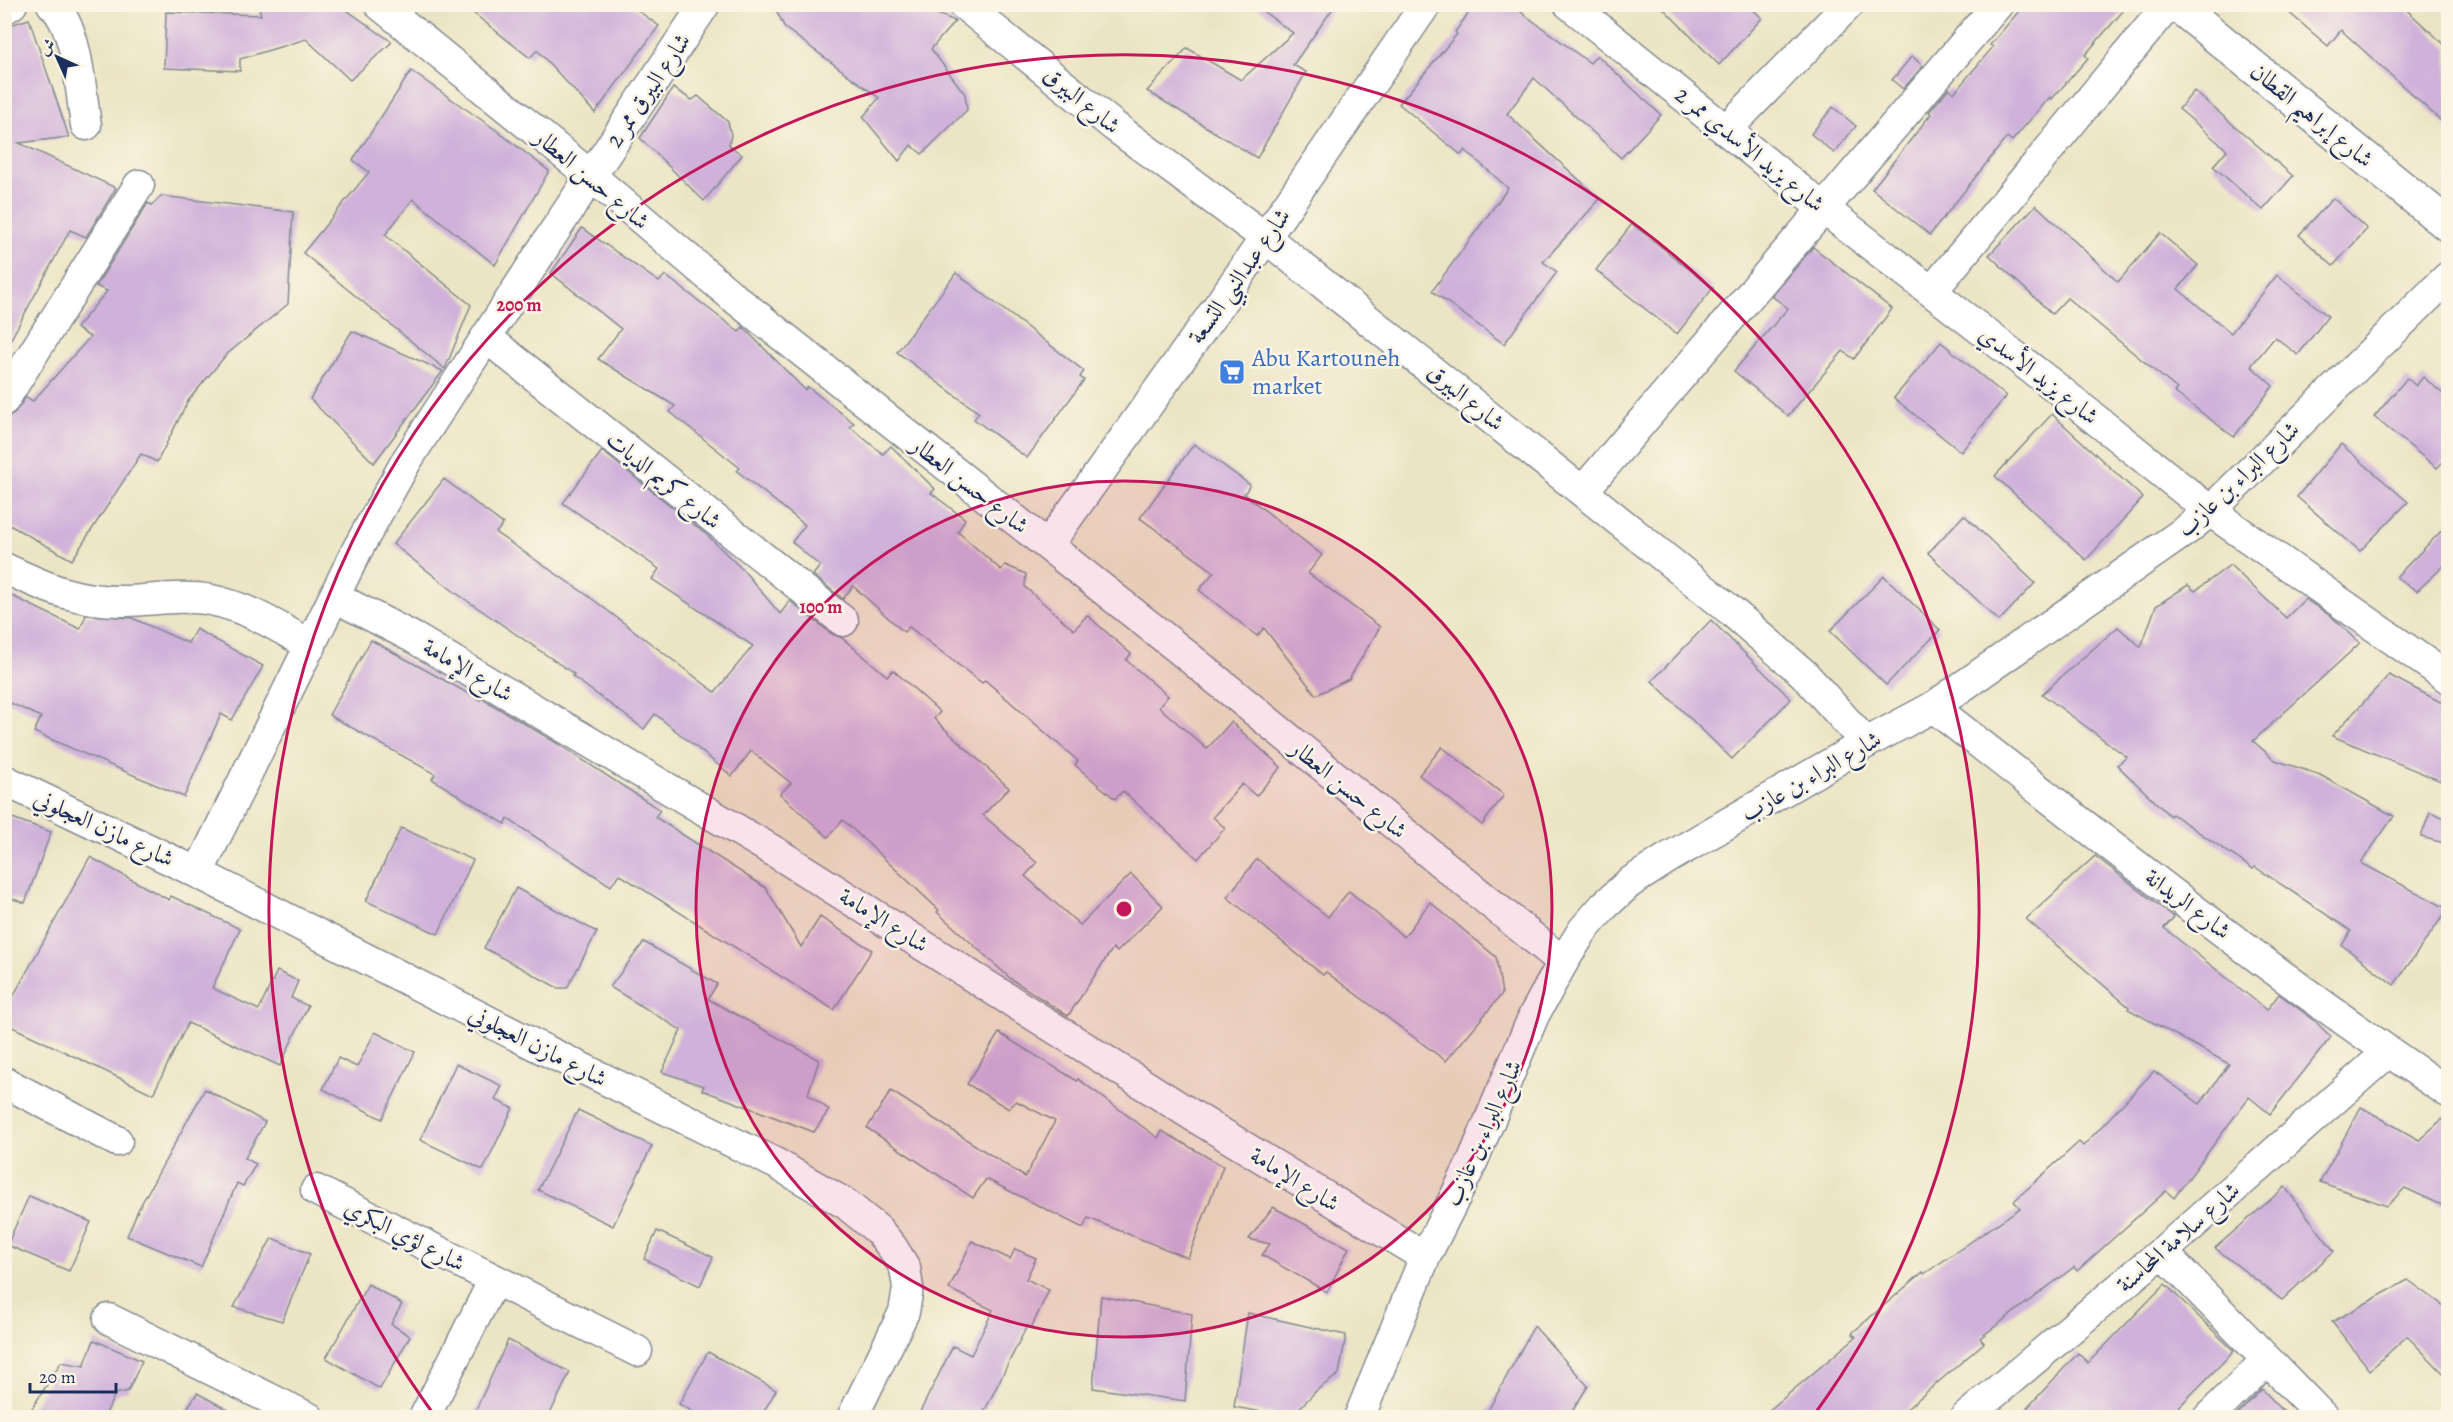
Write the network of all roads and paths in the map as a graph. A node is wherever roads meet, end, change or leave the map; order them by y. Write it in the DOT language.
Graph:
graph roads {
  1 [pos="12,4"];
  2 [pos="52,4"];
  3 [pos="379,4"];
  4 [pos="705,4"];
  5 [pos="963,4"];
  6 [pos="1426,4"];
  7 [pos="1569,4"];
  8 [pos="1849,4"];
  9 [pos="1998,4"];
  10 [pos="2169,4"];
  11 [pos="2176,4"];
  12 [pos="4,9"];
  13 [pos="86,125"];
  14 [pos="1726,130"];
  15 [pos="591,176"];
  16 [pos="139,185"];
  17 [pos="1824,209"];
  18 [pos="2448,225"];
  19 [pos="1266,238"];
  20 [pos="2448,277"];
  21 [pos="1932,291"];
  22 [pos="487,338"];
  23 [pos="4,400"];
  24 [pos="1583,491"];
  25 [pos="2210,511"];
  26 [pos="1048,545"];
  27 [pos="4,568"];
  28 [pos="335,597"];
  29 [pos="843,621"];
  30 [pos="311,646"];
  31 [pos="2448,678"];
  32 [pos="1933,707"];
  33 [pos="1866,743"];
  34 [pos="4,780"];
  35 [pos="198,873"];
  36 [pos="1563,962"];
  37 [pos="2388,1052"];
  38 [pos="4,1082"];
  39 [pos="2448,1092"];
  40 [pos="117,1141"];
  41 [pos="316,1190"];
  42 [pos="2162,1252"];
  43 [pos="1425,1257"];
  44 [pos="494,1281"];
  45 [pos="109,1319"];
  46 [pos="637,1351"];
  47 [pos="2267,1360"];
  48 [pos="309,1418"];
  49 [pos="424,1418"];
  50 [pos="852,1418"];
  51 [pos="1359,1418"];
  52 [pos="1965,1418"];
  53 [pos="2208,1418"];
  54 [pos="2324,1418"];
  1 -- 12 [label="street"];
  2 -- 13 [label="street"];
  3 -- 15 [label="street, شارع حسن العطار"];
  4 -- 15 [label="street, شارع البيرق ممر 2"];
  5 -- 19 [label="street, شارع البيرق"];
  6 -- 19 [label="street, شارع عبدالنبي التسعة"];
  7 -- 14 [label="street, شارع يزيد الأسدي ممر 2"];
  8 -- 14 [label="street"];
  9 -- 17 [label="street"];
  10 -- 21 [label="street"];
  11 -- 18 [label="street, شارع إبراهيم القطان"];
  14 -- 17 [label="street, شارع يزيد الأسدي ممر 2"];
  15 -- 22 [label="street"];
  15 -- 26 [label="street, شارع حسن العطار"];
  16 -- 23 [label="street"];
  17 -- 21 [label="street, شارع يزيد الأسدي ممر 2"];
  17 -- 24 [label="street"];
  19 -- 24 [label="street, شارع البيرق"];
  19 -- 26 [label="street, شارع عبدالنبي التسعة"];
  20 -- 25 [label="street, شارع البراء بن عازب"];
  21 -- 25 [label="street, شارع يزيد الأسدي"];
  22 -- 28 [label="street"];
  22 -- 29 [label="street, شارع كريم الديات"];
  24 -- 33 [label="street, شارع البيرق"];
  25 -- 31 [label="street, شارع يزيد الأسدي"];
  25 -- 32 [label="street, شارع البراء بن عازب"];
  26 -- 36 [label="street, شارع حسن العطار"];
  27 -- 30 [label="street"];
  28 -- 30 [label="street"];
  28 -- 43 [label="street, شارع الإمامة"];
  30 -- 35 [label="street"];
  32 -- 33 [label="street, شارع البراء بن عازب"];
  32 -- 37 [label="street, شارع الريدانة"];
  33 -- 36 [label="street, شارع البراء بن عازب"];
  34 -- 35 [label="street, شارع مازن العجلوني"];
  35 -- 50 [label="street, شارع مازن العجلوني"];
  36 -- 43 [label="street, شارع البراء بن عازب"];
  37 -- 39 [label="street, شارع الريدانة"];
  37 -- 42 [label="street, شارع سلامة المحاسنة"];
  38 -- 40 [label="street"];
  41 -- 44 [label="street, شارع لؤي البكري"];
  42 -- 47 [label="street"];
  42 -- 52 [label="street, شارع سلامة المحاسنة"];
  43 -- 51 [label="street, شارع البراء بن عازب"];
  44 -- 46 [label="street, شارع لؤي البكري"];
  44 -- 49 [label="street, شارع لؤي البكري"];
  45 -- 48 [label="street"];
  47 -- 53 [label="street"];
  47 -- 54 [label="street"];
}
